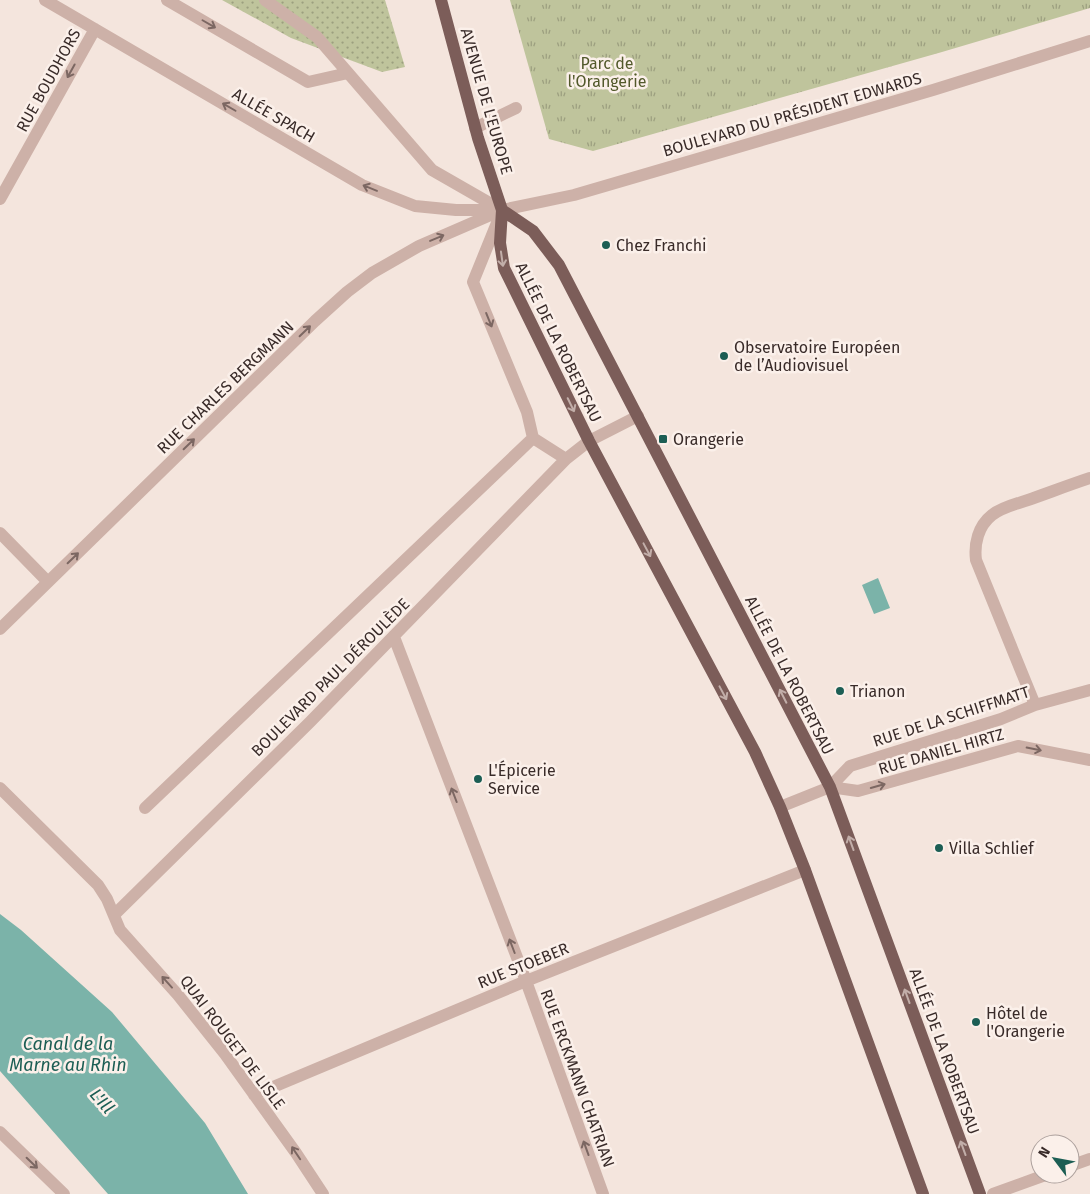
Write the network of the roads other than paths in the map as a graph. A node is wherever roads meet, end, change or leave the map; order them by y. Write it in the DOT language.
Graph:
graph roads {
  1 [pos="45,0"];
  2 [pos="167,0"];
  3 [pos="265,0"];
  4 [pos="441,0"];
  5 [pos="95,29"];
  6 [pos="1090,41"];
  7 [pos="348,73"];
  8 [pos="516,108"];
  9 [pos="476,128"];
  10 [pos="0,199"];
  11 [pos="502,210"];
  12 [pos="638,416"];
  13 [pos="533,438"];
  14 [pos="589,441"];
  15 [pos="566,459"];
  16 [pos="1090,478"];
  17 [pos="0,533"];
  18 [pos="48,582"];
  19 [pos="0,628"];
  20 [pos="394,637"];
  21 [pos="1090,690"];
  22 [pos="1035,705"];
  23 [pos="1090,760"];
  24 [pos="830,787"];
  25 [pos="0,788"];
  26 [pos="145,808"];
  27 [pos="780,808"];
  28 [pos="805,870"];
  29 [pos="114,914"];
  30 [pos="526,981"];
  31 [pos="254,1095"];
  32 [pos="0,1132"];
  33 [pos="1030,1181"];
  34 [pos="64,1194"];
  35 [pos="323,1194"];
  36 [pos="603,1194"];
  37 [pos="923,1194"];
  38 [pos="980,1194"];
  39 [pos="993,1194"];
  1 -- 5 [label="street, ALLÉE SPACH"];
  2 -- 7 [label="street, one-way"];
  3 -- 7 [label="street"];
  4 -- 9 [label="main road, AVENUE DE L'EUROPE"];
  5 -- 10 [label="street, RUE BOUDHORS, one-way"];
  11 -- 5 [label="street, ALLÉE SPACH, one-way"];
  6 -- 11 [label="street, BOULEVARD DU PRÉSIDENT EDWARDS"];
  7 -- 11 [label="street"];
  8 -- 9 [label="street"];
  9 -- 11 [label="main road, AVENUE DE L'EUROPE"];
  11 -- 12 [label="main road, ALLÉE DE LA ROBERTSAU"];
  11 -- 13 [label="street, one-way"];
  11 -- 14 [label="main road, ALLÉE DE LA ROBERTSAU, one-way"];
  18 -- 11 [label="street, RUE CHARLES BERGMANN, one-way"];
  12 -- 14 [label="street, BOULEVARD PAUL DÉROULÈDE"];
  24 -- 12 [label="main road, ALLÉE DE LA ROBERTSAU, one-way"];
  13 -- 15 [label="street"];
  13 -- 26 [label="street, BOULEVARD PAUL DÉROULÈDE"];
  14 -- 15 [label="street, BOULEVARD PAUL DÉROULÈDE"];
  14 -- 27 [label="main road, ALLÉE DE LA ROBERTSAU, one-way"];
  15 -- 20 [label="street, BOULEVARD PAUL DÉROULÈDE"];
  16 -- 22 [label="street"];
  17 -- 18 [label="street"];
  18 -- 19 [label="street, RUE CHARLES BERGMANN"];
  20 -- 29 [label="street, BOULEVARD PAUL DÉROULÈDE"];
  30 -- 20 [label="street, RUE ERCKMANN CHATRIAN, one-way"];
  21 -- 22 [label="street, RUE DE LA SCHIFFMATT"];
  22 -- 24 [label="street, RUE DE LA SCHIFFMATT"];
  24 -- 23 [label="street, RUE DANIEL HIRTZ, one-way"];
  24 -- 27 [label="street"];
  38 -- 24 [label="main road, ALLÉE DE LA ROBERTSAU, one-way"];
  25 -- 29 [label="street, QUAI ROUGET DE LISLE"];
  27 -- 28 [label="main road, ALLÉE DE LA ROBERTSAU"];
  28 -- 30 [label="street, RUE STOEBER"];
  28 -- 37 [label="main road, ALLÉE DE LA ROBERTSAU"];
  31 -- 29 [label="street, QUAI ROUGET DE LISLE, one-way"];
  30 -- 31 [label="street, RUE STOEBER"];
  36 -- 30 [label="street, RUE ERCKMANN CHATRIAN, one-way"];
  35 -- 31 [label="street, QUAI ROUGET DE LISLE, one-way"];
  32 -- 34 [label="street, one-way"];
  33 -- 39 [label="street"];
}
